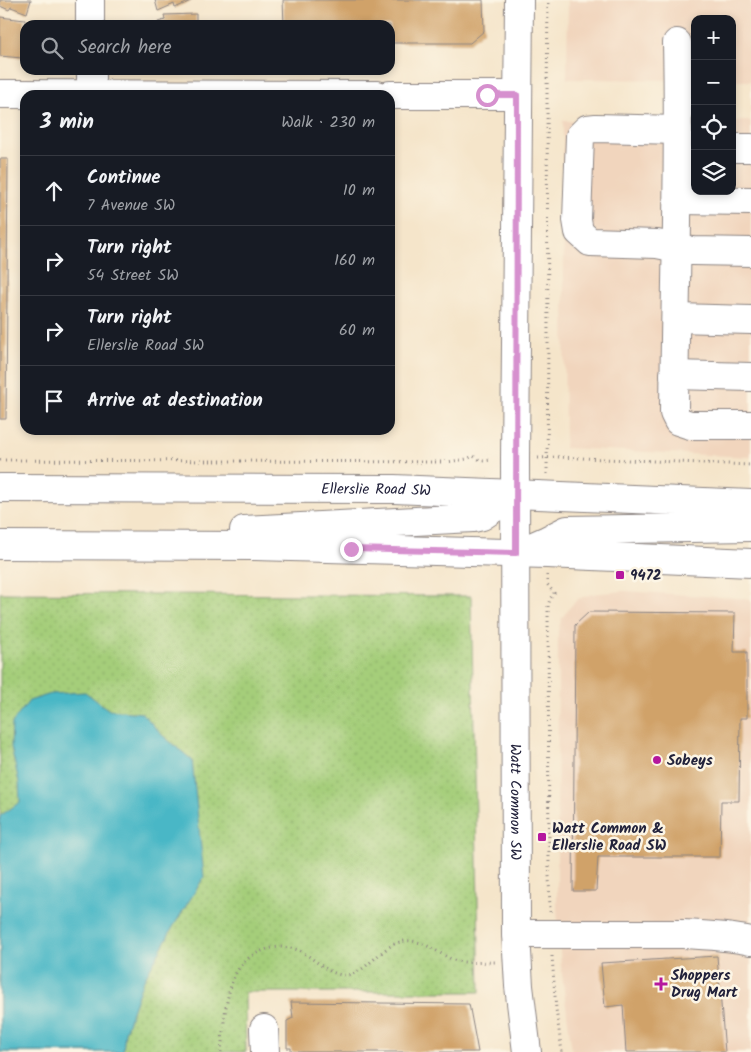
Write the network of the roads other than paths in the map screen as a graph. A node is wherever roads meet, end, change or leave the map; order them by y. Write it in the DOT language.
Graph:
graph roads {
  1 [pos="90,0"];
  2 [pos="519,0"];
  3 [pos="90,20"];
  4 [pos="677,43"];
  5 [pos="90,75"];
  6 [pos="91,90"];
  7 [pos="0,94"];
  8 [pos="20,94"];
  9 [pos="395,95"];
  10 [pos="517,95"];
  11 [pos="684,142"];
  12 [pos="736,148"];
  13 [pos="751,148"];
  14 [pos="678,200"];
  15 [pos="751,201"];
  16 [pos="676,248"];
  17 [pos="751,252"];
  18 [pos="676,318"];
  19 [pos="751,320"];
  20 [pos="674,375"];
  21 [pos="751,377"];
  22 [pos="751,425"];
  23 [pos="0,488"];
  24 [pos="515,494"];
  25 [pos="751,504"];
  26 [pos="751,527"];
  27 [pos="0,545"];
  28 [pos="138,546"];
  29 [pos="516,553"];
  30 [pos="751,563"];
  31 [pos="516,934"];
  32 [pos="751,941"];
  33 [pos="527,1052"];
  1 -- 3 [label="main road"];
  2 -- 10 [label="main road, Watt Common SW"];
  4 -- 11 [label="main road"];
  5 -- 6 [label="main road"];
  7 -- 8 [label="main road"];
  9 -- 10 [label="main road"];
  10 -- 24 [label="main road, Watt Common SW"];
  11 -- 14 [label="main road"];
  11 -- 16 [label="main road"];
  12 -- 13 [label="main road"];
  14 -- 15 [label="main road"];
  14 -- 16 [label="main road"];
  16 -- 17 [label="main road"];
  16 -- 18 [label="main road"];
  18 -- 19 [label="main road"];
  18 -- 20 [label="main road"];
  20 -- 21 [label="main road"];
  20 -- 22 [label="main road"];
  23 -- 24 [label="main road, Ellerslie Road SW"];
  24 -- 25 [label="main road, Ellerslie Road SW"];
  24 -- 28 [label="main road"];
  24 -- 29 [label="main road, Watt Common SW"];
  26 -- 29 [label="main road"];
  27 -- 28 [label="main road"];
  28 -- 29 [label="main road"];
  29 -- 30 [label="main road"];
  29 -- 31 [label="main road, Watt Common SW"];
  31 -- 32 [label="main road"];
  31 -- 33 [label="main road, Watt Common SW"];
}
